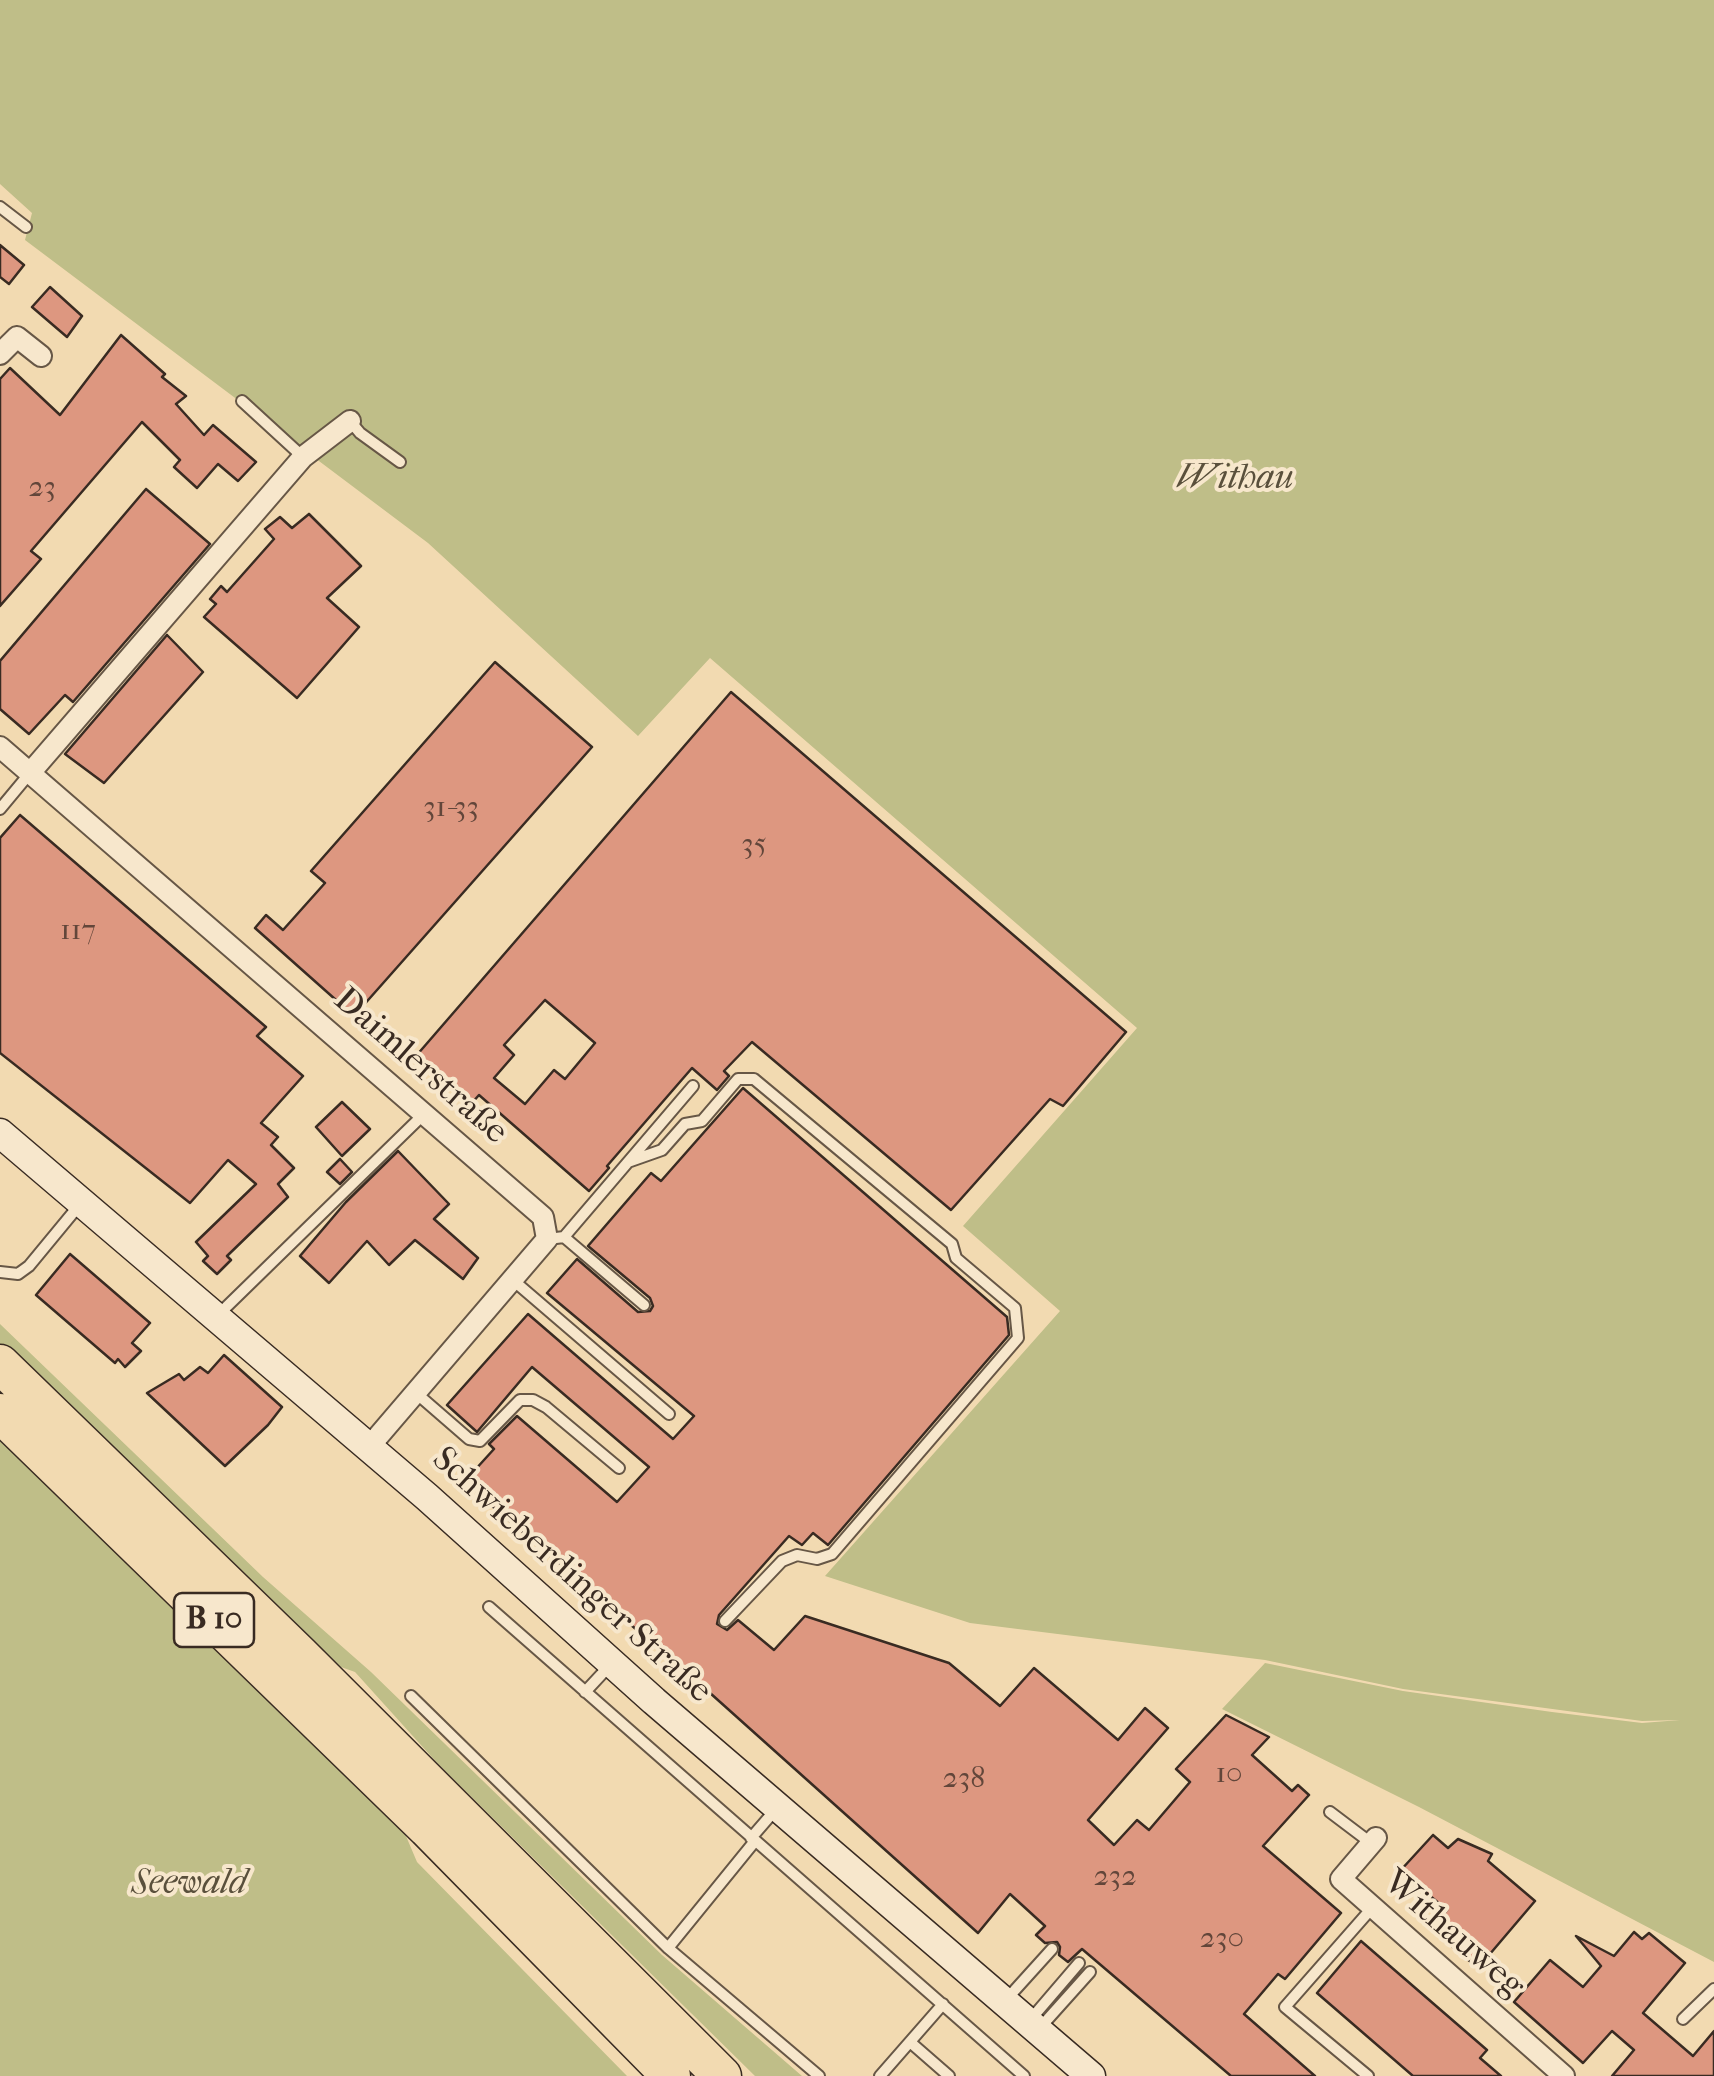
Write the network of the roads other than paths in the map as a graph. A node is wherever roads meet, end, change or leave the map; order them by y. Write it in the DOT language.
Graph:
graph roads {
  1 [pos="0,207"];
  2 [pos="26,227"];
  3 [pos="0,354"];
  4 [pos="41,356"];
  5 [pos="242,401"];
  6 [pos="350,421"];
  7 [pos="303,457"];
  8 [pos="400,462"];
  9 [pos="0,747"];
  10 [pos="30,773"];
  11 [pos="0,809"];
  12 [pos="693,1086"];
  13 [pos="424,1114"];
  14 [pos="0,1132"];
  15 [pos="628,1162"];
  16 [pos="81,1203"];
  17 [pos="555,1238"];
  18 [pos="0,1272"];
  19 [pos="514,1281"];
  20 [pos="644,1305"];
  21 [pos="216,1317"];
  22 [pos="0,1364"];
  23 [pos="415,1393"];
  24 [pos="0,1413"];
  25 [pos="669,1414"];
  26 [pos="368,1447"];
  27 [pos="619,1468"];
  28 [pos="489,1607"];
  29 [pos="726,1621"];
  30 [pos="612,1663"];
  31 [pos="585,1692"];
  32 [pos="411,1696"];
  33 [pos="778,1807"];
  34 [pos="1330,1812"];
  35 [pos="753,1840"];
  36 [pos="1373,1841"];
  37 [pos="1372,1908"];
  38 [pos="668,1948"];
  39 [pos="1052,1949"];
  40 [pos="1079,1963"];
  41 [pos="1090,1972"];
  42 [pos="1714,1990"];
  43 [pos="1004,2002"];
  44 [pos="942,2004"];
  45 [pos="1682,2020"];
  46 [pos="1033,2026"];
  47 [pos="679,2033"];
  48 [pos="910,2042"];
  49 [pos="882,2075"];
  50 [pos="671,2076"];
  51 [pos="722,2076"];
  52 [pos="744,2076"];
  53 [pos="819,2076"];
  54 [pos="949,2076"];
  55 [pos="1024,2076"];
  56 [pos="1091,2076"];
  57 [pos="1368,2076"];
  58 [pos="1564,2076"];
  1 -- 2 [label="lane"];
  3 -- 4 [label="street"];
  5 -- 7 [label="lane"];
  6 -- 7 [label="street"];
  6 -- 8 [label="lane"];
  7 -- 10 [label="street"];
  9 -- 10 [label="street, Daimlerstraße"];
  10 -- 11 [label="lane"];
  10 -- 13 [label="street, Daimlerstraße"];
  12 -- 15 [label="lane"];
  13 -- 17 [label="street, Daimlerstraße"];
  13 -- 21 [label="lane"];
  14 -- 16 [label="street, Schwieberdinger Straße"];
  15 -- 17 [label="lane"];
  15 -- 29 [label="lane"];
  16 -- 18 [label="lane"];
  16 -- 21 [label="street, Schwieberdinger Straße"];
  17 -- 19 [label="street"];
  17 -- 20 [label="lane"];
  19 -- 23 [label="street"];
  19 -- 25 [label="lane"];
  21 -- 26 [label="street, Schwieberdinger Straße"];
  22 -- 47 [label="highway, B 10"];
  23 -- 26 [label="street"];
  23 -- 27 [label="lane"];
  24 -- 50 [label="highway, B 10"];
  26 -- 30 [label="street, Schwieberdinger Straße"];
  28 -- 31 [label="lane"];
  30 -- 31 [label="lane"];
  30 -- 33 [label="street, Schwieberdinger Straße"];
  31 -- 35 [label="lane"];
  32 -- 38 [label="lane"];
  33 -- 35 [label="lane"];
  33 -- 43 [label="street, Schwieberdinger Straße"];
  34 -- 36 [label="lane"];
  35 -- 38 [label="lane"];
  35 -- 44 [label="lane"];
  36 -- 37 [label="street, Withauweg"];
  37 -- 57 [label="lane"];
  37 -- 58 [label="street, Withauweg"];
  38 -- 53 [label="lane"];
  39 -- 43 [label="lane"];
  40 -- 46 [label="lane"];
  41 -- 46 [label="lane"];
  42 -- 45 [label="lane"];
  43 -- 46 [label="street, Schwieberdinger Straße"];
  44 -- 48 [label="lane"];
  44 -- 55 [label="lane"];
  46 -- 56 [label="street, Schwieberdinger Straße"];
  47 -- 51 [label="highway, B 10"];
  47 -- 52 [label="highway, B 10"];
  48 -- 49 [label="lane"];
  48 -- 54 [label="lane"];
}
